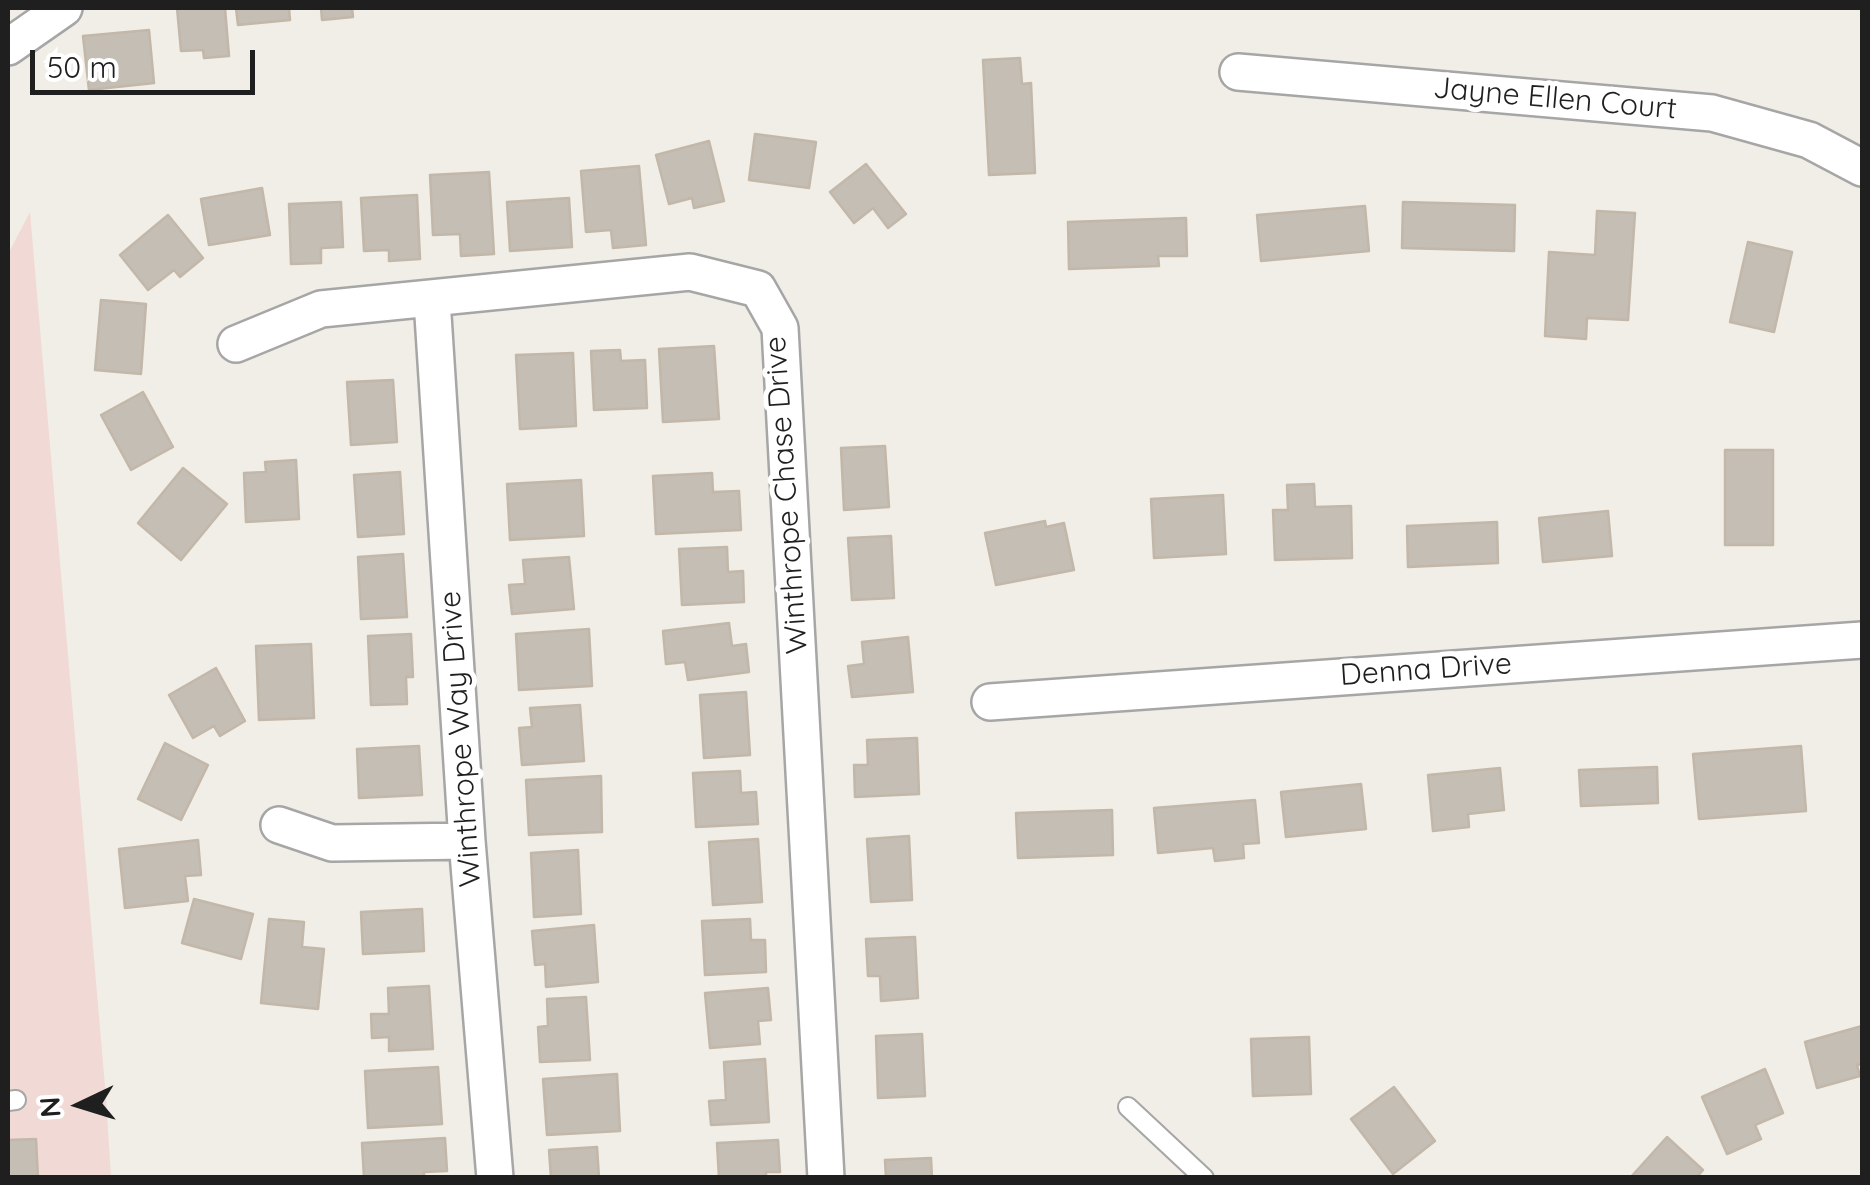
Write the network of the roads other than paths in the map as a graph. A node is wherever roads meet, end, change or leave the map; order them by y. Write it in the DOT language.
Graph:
graph roads {
  1 [pos="64,8"];
  2 [pos="8,47"];
  3 [pos="1238,72"];
  4 [pos="1862,168"];
  5 [pos="432,300"];
  6 [pos="236,344"];
  7 [pos="1862,640"];
  8 [pos="990,702"];
  9 [pos="279,825"];
  10 [pos="467,840"];
  11 [pos="1128,1106"];
  12 [pos="495,1178"];
  13 [pos="826,1178"];
  14 [pos="1204,1178"];
  1 -- 2 [label="street"];
  3 -- 4 [label="street, Jayne Ellen Court"];
  5 -- 6 [label="street, Winthrope Chase Drive"];
  5 -- 10 [label="street, Winthrope Way Drive"];
  5 -- 13 [label="street, Winthrope Chase Drive"];
  7 -- 8 [label="street, Denna Drive"];
  9 -- 10 [label="street"];
  10 -- 12 [label="street, Winthrope Way Drive"];
  11 -- 14 [label="lane"];
}
